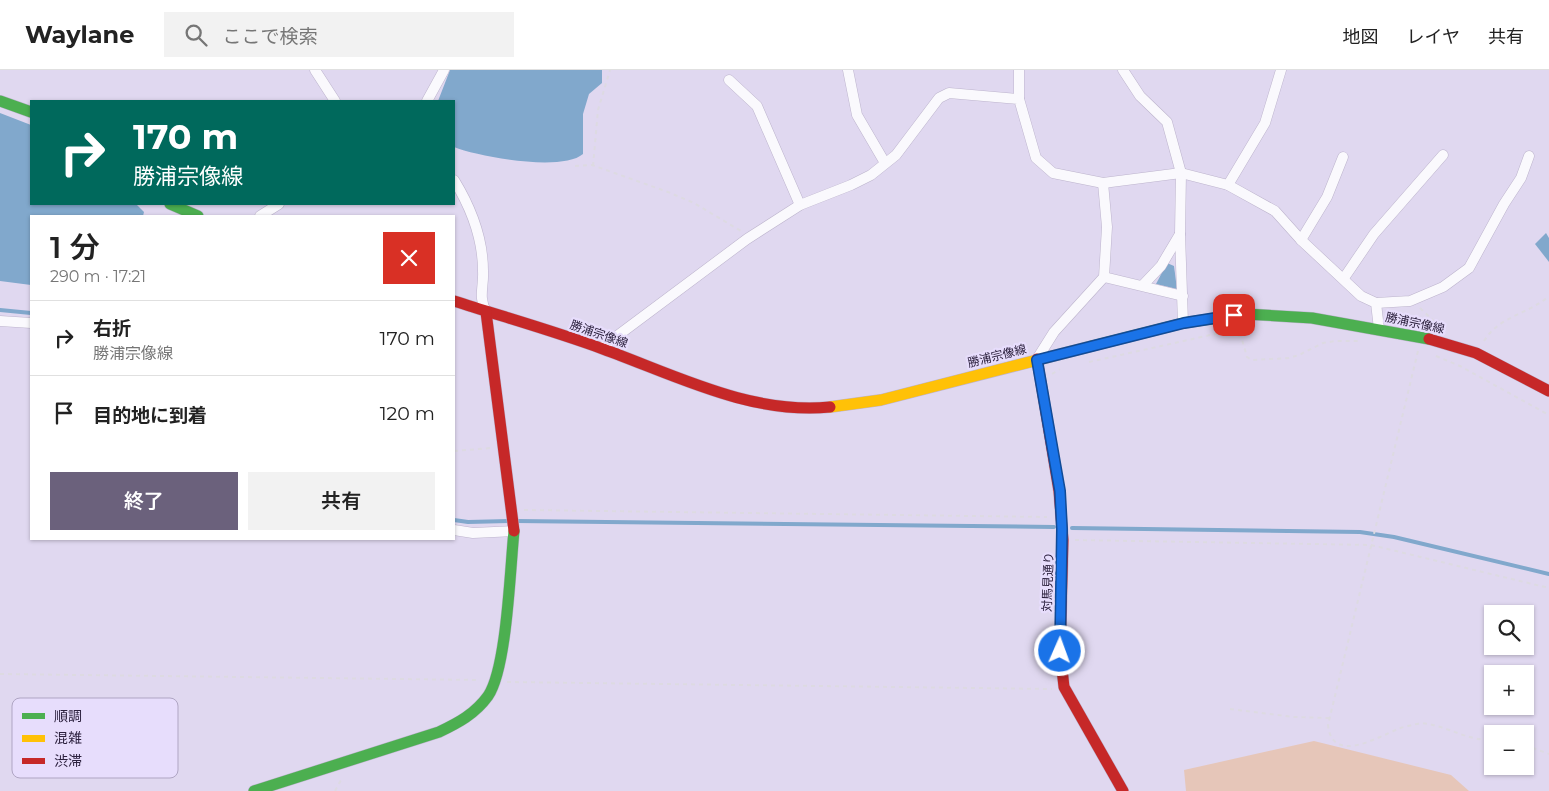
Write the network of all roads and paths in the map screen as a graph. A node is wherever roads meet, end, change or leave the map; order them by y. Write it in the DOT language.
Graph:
graph roads {
  1 [pos="315,70"];
  2 [pos="444,70"];
  3 [pos="610,70"];
  4 [pos="848,70"];
  5 [pos="1019,70"];
  6 [pos="1123,70"];
  7 [pos="1281,70"];
  8 [pos="729,80"];
  9 [pos="1020,99"];
  10 [pos="334,100"];
  11 [pos="428,100"];
  12 [pos="0,101"];
  13 [pos="30,112"];
  14 [pos="1443,155"];
  15 [pos="1529,156"];
  16 [pos="1343,157"];
  17 [pos="885,163"];
  18 [pos="575,166"];
  19 [pos="594,166"];
  20 [pos="1181,173"];
  21 [pos="455,182"];
  22 [pos="1103,183"];
  23 [pos="1228,186"];
  24 [pos="172,205"];
  25 [pos="277,205"];
  26 [pos="800,205"];
  27 [pos="196,215"];
  28 [pos="262,215"];
  29 [pos="1180,234"];
  30 [pos="747,239"];
  31 [pos="1301,240"];
  32 [pos="1104,277"];
  33 [pos="1344,278"];
  34 [pos="1143,285"];
  35 [pos="1183,296"];
  36 [pos="1549,296"];
  37 [pos="455,301"];
  38 [pos="1410,301"];
  39 [pos="1376,303"];
  40 [pos="486,312"];
  41 [pos="0,321"];
  42 [pos="30,323"];
  43 [pos="1184,323"];
  44 [pos="1378,329"];
  45 [pos="1363,341"];
  46 [pos="1446,343"];
  47 [pos="601,348"];
  48 [pos="1411,349"];
  49 [pos="1476,353"];
  50 [pos="1435,356"];
  51 [pos="1037,360"];
  52 [pos="1088,362"];
  53 [pos="1060,369"];
  54 [pos="1042,382"];
  55 [pos="1549,391"];
  56 [pos="1549,415"];
  57 [pos="504,446"];
  58 [pos="455,451"];
  59 [pos="1062,517"];
  60 [pos="513,520"];
  61 [pos="455,530"];
  62 [pos="1063,540"];
  63 [pos="1371,545"];
  64 [pos="1549,588"];
  65 [pos="0,674"];
  66 [pos="494,682"];
  67 [pos="1064,687"];
  68 [pos="1230,709"];
  69 [pos="1330,718"];
  70 [pos="1484,741"];
  71 [pos="1534,748"];
  72 [pos="1549,754"];
  73 [pos="254,791"];
  74 [pos="1123,791"];
  1 -- 10 [label="street"];
  2 -- 11 [label="street"];
  3 -- 19 [label="path"];
  4 -- 17 [label="street"];
  5 -- 9 [label="street"];
  6 -- 20 [label="street"];
  7 -- 23 [label="street"];
  8 -- 26 [label="street"];
  9 -- 17 [label="street"];
  9 -- 22 [label="street"];
  12 -- 13 [label="main road"];
  14 -- 33 [label="street"];
  15 -- 38 [label="street"];
  16 -- 31 [label="street"];
  17 -- 26 [label="street"];
  18 -- 19 [label="path"];
  19 -- 30 [label="path"];
  20 -- 22 [label="street"];
  20 -- 23 [label="street"];
  20 -- 29 [label="street"];
  21 -- 40 [label="street"];
  22 -- 32 [label="street"];
  23 -- 31 [label="street"];
  24 -- 27 [label="main road"];
  25 -- 28 [label="street"];
  26 -- 30 [label="street"];
  29 -- 34 [label="street"];
  29 -- 35 [label="street"];
  30 -- 47 [label="street"];
  31 -- 33 [label="street"];
  32 -- 34 [label="street"];
  32 -- 51 [label="street"];
  33 -- 39 [label="street"];
  34 -- 35 [label="street"];
  35 -- 43 [label="street"];
  36 -- 49 [label="path"];
  37 -- 40 [label="main road, 勝浦宗像線"];
  38 -- 39 [label="street"];
  38 -- 46 [label="path"];
  39 -- 44 [label="street"];
  40 -- 47 [label="main road, 勝浦宗像線"];
  40 -- 57 [label="main road"];
  41 -- 42 [label="street"];
  43 -- 44 [label="main road, 勝浦宗像線"];
  43 -- 51 [label="main road, 勝浦宗像線"];
  44 -- 46 [label="main road, 勝浦宗像線"];
  45 -- 52 [label="path"];
  46 -- 49 [label="main road, 勝浦宗像線"];
  47 -- 51 [label="main road, 勝浦宗像線"];
  48 -- 63 [label="path"];
  49 -- 55 [label="main road, 勝浦宗像線"];
  50 -- 56 [label="path"];
  51 -- 54 [label="main road, 対馬見通り"];
  53 -- 54 [label="path"];
  54 -- 59 [label="main road, 対馬見通り"];
  57 -- 58 [label="path"];
  57 -- 60 [label="main road"];
  59 -- 60 [label="path"];
  59 -- 62 [label="main road, 対馬見通り"];
  60 -- 61 [label="street"];
  60 -- 66 [label="main road"];
  62 -- 63 [label="path"];
  62 -- 67 [label="main road, 対馬見通り"];
  63 -- 64 [label="path"];
  63 -- 69 [label="path"];
  65 -- 66 [label="path"];
  66 -- 67 [label="path"];
  66 -- 73 [label="main road"];
  67 -- 74 [label="main road, 対馬見通り"];
  68 -- 69 [label="path"];
  69 -- 70 [label="path"];
  71 -- 72 [label="path"];
}
